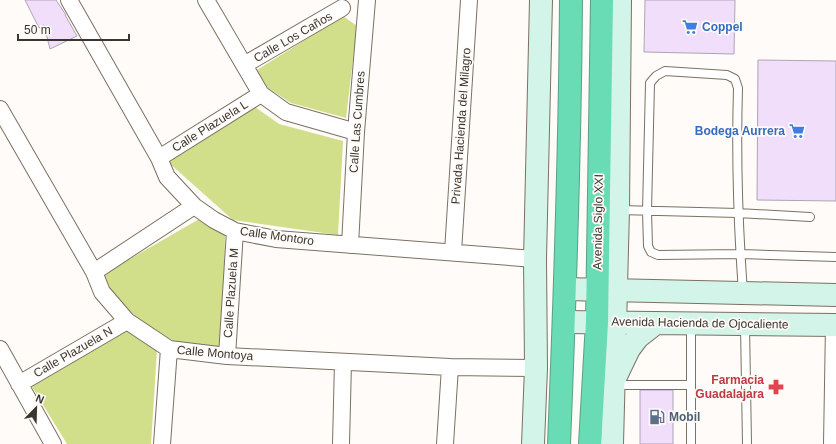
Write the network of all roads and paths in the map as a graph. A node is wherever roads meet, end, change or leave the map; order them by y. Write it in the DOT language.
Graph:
graph roads {
  1 [pos="69,0"];
  2 [pos="206,0"];
  3 [pos="367,0"];
  4 [pos="469,0"];
  5 [pos="541,0"];
  6 [pos="570,0"];
  7 [pos="602,0"];
  8 [pos="620,0"];
  9 [pos="340,4"];
  10 [pos="366,19"];
  11 [pos="244,65"];
  12 [pos="261,94"];
  13 [pos="0,109"];
  14 [pos="356,132"];
  15 [pos="159,158"];
  16 [pos="194,206"];
  17 [pos="618,210"];
  18 [pos="647,211"];
  19 [pos="738,213"];
  20 [pos="810,217"];
  21 [pos="235,231"];
  22 [pos="350,245"];
  23 [pos="617,250"];
  24 [pos="453,252"];
  25 [pos="740,254"];
  26 [pos="836,257"];
  27 [pos="536,259"];
  28 [pos="94,272"];
  29 [pos="565,289"];
  30 [pos="606,290"];
  31 [pos="668,292"];
  32 [pos="743,293"];
  33 [pos="836,295"];
  34 [pos="127,321"];
  35 [pos="564,322"];
  36 [pos="606,322"];
  37 [pos="656,323"];
  38 [pos="691,323"];
  39 [pos="745,324"];
  40 [pos="835,325"];
  41 [pos="0,349"];
  42 [pos="170,349"];
  43 [pos="227,356"];
  44 [pos="343,362"];
  45 [pos="450,367"];
  46 [pos="536,368"];
  47 [pos="613,383"];
  48 [pos="19,384"];
  49 [pos="691,385"];
  50 [pos="53,444"];
  51 [pos="162,444"];
  52 [pos="341,444"];
  53 [pos="446,444"];
  54 [pos="533,444"];
  55 [pos="559,444"];
  56 [pos="590,444"];
  57 [pos="612,444"];
  58 [pos="690,444"];
  59 [pos="747,444"];
  60 [pos="832,444"];
  1 -- 15 [label="street, Calle Montoro"];
  2 -- 11 [label="street"];
  3 -- 10 [label="street, Calle Las Cumbres"];
  4 -- 24 [label="street, Privada Hacienda del Milagro"];
  5 -- 27 [label="street"];
  6 -- 29 [label="highway"];
  7 -- 30 [label="highway, Avenida Siglo XXI"];
  8 -- 17 [label="street, Avenida Siglo XXI"];
  9 -- 10 [label="street"];
  9 -- 11 [label="street, Calle Los Caños"];
  10 -- 14 [label="street, Calle Las Cumbres"];
  11 -- 12 [label="street"];
  12 -- 14 [label="street"];
  12 -- 15 [label="street, Calle Plazuela L"];
  13 -- 28 [label="street, Calle Montoya"];
  14 -- 22 [label="street, Calle Las Cumbres"];
  15 -- 16 [label="street, Calle Montoro"];
  16 -- 21 [label="street, Calle Montoro"];
  16 -- 28 [label="street"];
  17 -- 18 [label="lane"];
  17 -- 23 [label="street, Avenida Siglo XXI"];
  18 -- 19 [label="lane"];
  18 -- 19 [label="lane"];
  18 -- 25 [label="lane"];
  19 -- 20 [label="lane"];
  19 -- 25 [label="lane"];
  21 -- 22 [label="street, Calle Montoro"];
  21 -- 43 [label="street, Calle Plazuela M"];
  22 -- 24 [label="street, Calle Montoro"];
  23 -- 30 [label="street, Avenida Siglo XXI"];
  23 -- 31 [label="street"];
  24 -- 27 [label="street, Calle Montoro"];
  25 -- 26 [label="lane"];
  25 -- 32 [label="lane"];
  27 -- 46 [label="street"];
  28 -- 34 [label="street, Calle Montoya"];
  29 -- 30 [label="street"];
  29 -- 35 [label="highway"];
  30 -- 31 [label="street"];
  30 -- 36 [label="highway, Avenida Siglo XXI"];
  31 -- 32 [label="street"];
  32 -- 33 [label="street"];
  34 -- 42 [label="street, Calle Montoya"];
  34 -- 48 [label="street, Calle Plazuela N"];
  35 -- 36 [label="street, Avenida Hacienda de Ojocaliente"];
  35 -- 55 [label="highway"];
  36 -- 37 [label="street, Avenida Hacienda de Ojocaliente"];
  36 -- 47 [label="street, Avenida Siglo XXI"];
  36 -- 56 [label="highway, Avenida Siglo XXI"];
  37 -- 38 [label="street, Avenida Hacienda de Ojocaliente"];
  37 -- 47 [label="street"];
  38 -- 39 [label="street, Avenida Hacienda de Ojocaliente"];
  38 -- 49 [label="lane"];
  39 -- 40 [label="street, Avenida Hacienda de Ojocaliente"];
  39 -- 59 [label="lane"];
  40 -- 60 [label="street"];
  41 -- 48 [label="street"];
  42 -- 43 [label="street, Calle Montoya"];
  42 -- 51 [label="street"];
  43 -- 44 [label="street, Calle Montoya"];
  44 -- 45 [label="street, Calle Montoya"];
  44 -- 52 [label="street"];
  45 -- 46 [label="street, Calle Montoya"];
  45 -- 53 [label="street"];
  46 -- 54 [label="street"];
  47 -- 49 [label="lane"];
  47 -- 57 [label="street, Avenida Siglo XXI"];
  48 -- 50 [label="street"];
  49 -- 58 [label="lane"];
}
